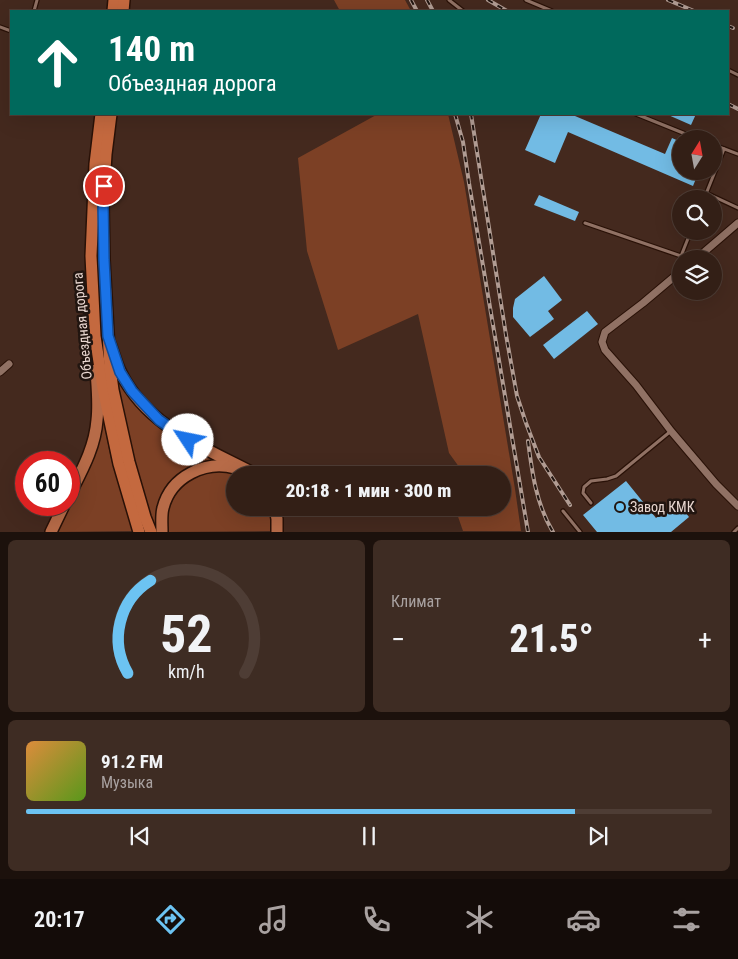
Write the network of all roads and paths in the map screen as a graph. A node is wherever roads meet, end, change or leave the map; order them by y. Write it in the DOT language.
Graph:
graph roads {
  1 [pos="449,0"];
  2 [pos="526,0"];
  3 [pos="461,10"];
  4 [pos="550,10"];
  5 [pos="101,115"];
  6 [pos="111,115"];
  7 [pos="638,115"];
  8 [pos="676,130"];
  9 [pos="724,149"];
  10 [pos="738,154"];
  11 [pos="707,190"];
  12 [pos="722,200"];
  13 [pos="738,208"];
  14 [pos="585,223"];
  15 [pos="738,223"];
  16 [pos="706,250"];
  17 [pos="672,253"];
  18 [pos="672,279"];
  19 [pos="95,336"];
  20 [pos="108,336"];
  21 [pos="10,364"];
  22 [pos="0,372"];
  23 [pos="671,430"];
  24 [pos="230,466"];
  25 [pos="237,466"];
  26 [pos="80,474"];
  27 [pos="591,503"];
  28 [pos="738,506"];
  29 [pos="563,510"];
  30 [pos="59,516"];
  31 [pos="277,516"];
  32 [pos="738,528"];
  33 [pos="51,532"];
  34 [pos="139,532"];
  35 [pos="151,532"];
  36 [pos="162,532"];
  37 [pos="277,532"];
  38 [pos="580,532"];
  39 [pos="734,532"];
  1 -- 3 [label="lane"];
  2 -- 4 [label="lane"];
  5 -- 19 [label="highway, Объездная дорога"];
  6 -- 20 [label="highway, Объездная дорога"];
  7 -- 8 [label="lane"];
  9 -- 10 [label="lane"];
  9 -- 11 [label="lane"];
  12 -- 13 [label="lane"];
  14 -- 17 [label="lane"];
  15 -- 16 [label="street"];
  18 -- 23 [label="street"];
  19 -- 26 [label="main road"];
  19 -- 34 [label="highway, Объездная дорога"];
  20 -- 25 [label="main road"];
  20 -- 35 [label="highway, Объездная дорога"];
  21 -- 22 [label="street"];
  23 -- 27 [label="lane"];
  23 -- 28 [label="street"];
  24 -- 36 [label="main road"];
  29 -- 38 [label="lane"];
  30 -- 33 [label="main road"];
  31 -- 37 [label="main road"];
  32 -- 39 [label="lane"];
}
